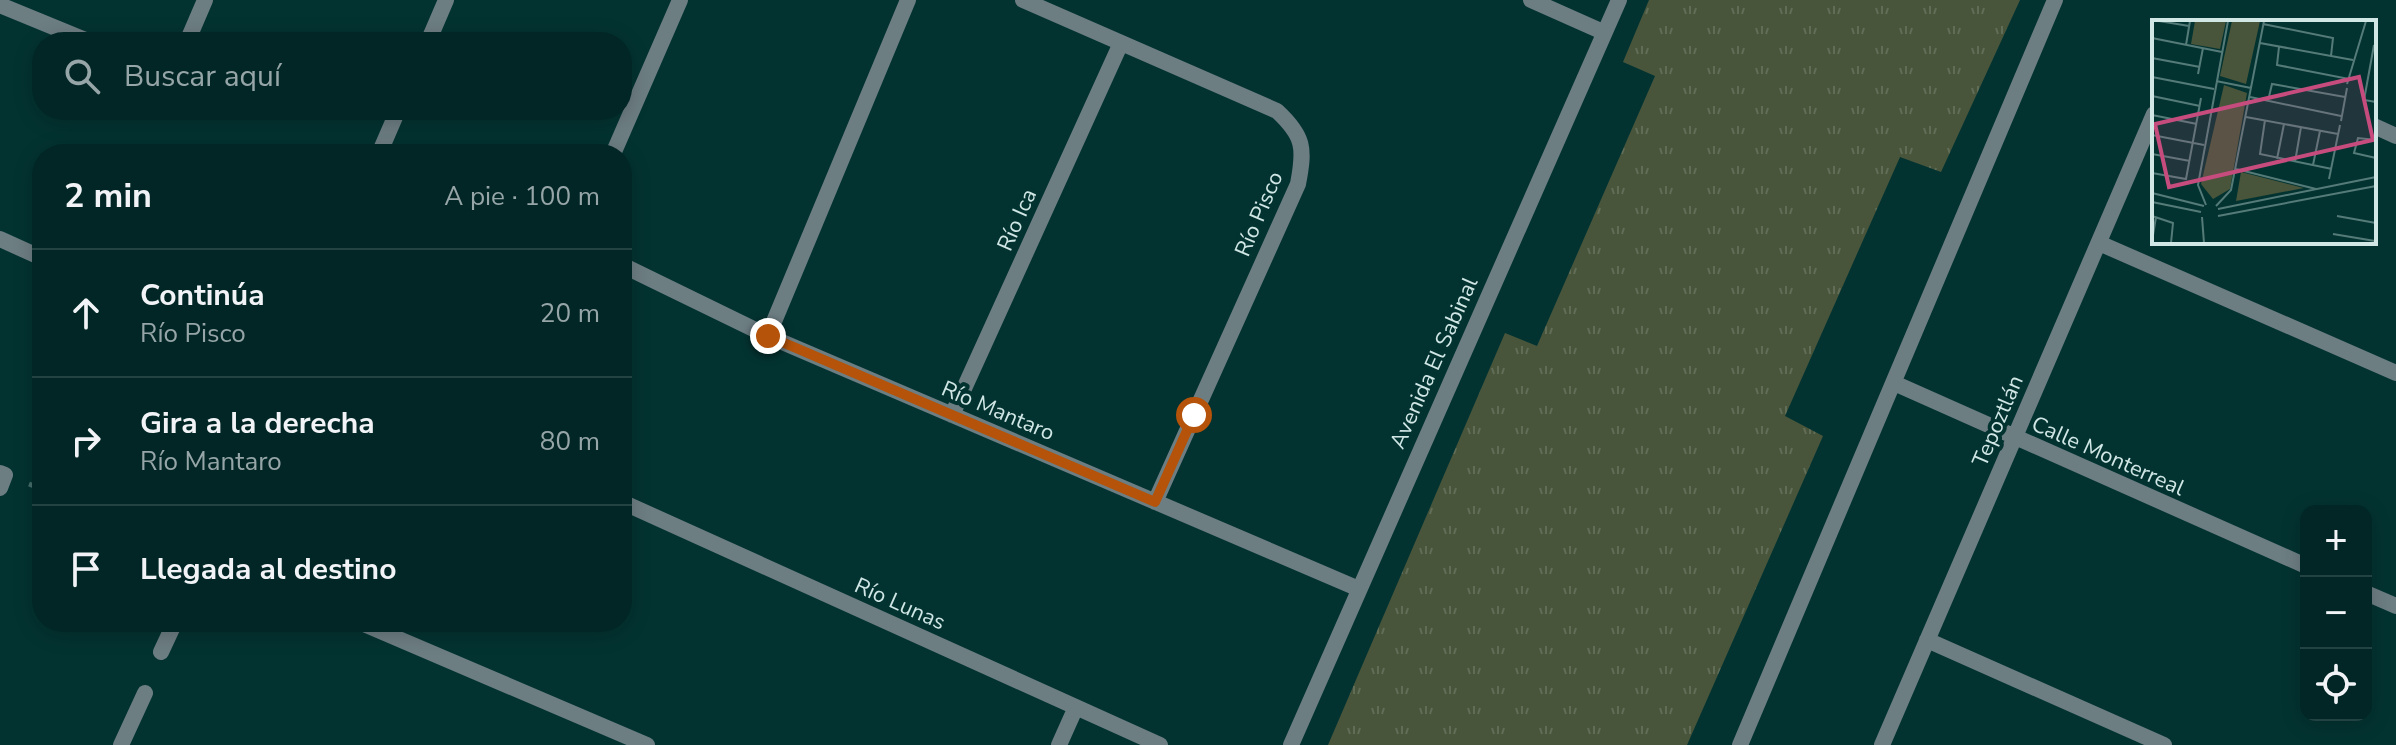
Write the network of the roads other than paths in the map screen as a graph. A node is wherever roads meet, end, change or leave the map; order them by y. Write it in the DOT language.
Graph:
graph roads {
  1 [pos="205,0"];
  2 [pos="446,0"];
  3 [pos="680,0"];
  4 [pos="908,0"];
  5 [pos="1023,0"];
  6 [pos="1531,0"];
  7 [pos="1619,0"];
  8 [pos="2055,0"];
  9 [pos="0,5"];
  10 [pos="66,32"];
  11 [pos="191,32"];
  12 [pos="432,32"];
  13 [pos="1603,32"];
  14 [pos="1121,43"];
  15 [pos="632,110"];
  16 [pos="2152,119"];
  17 [pos="394,120"];
  18 [pos="628,120"];
  19 [pos="2376,127"];
  20 [pos="2396,136"];
  21 [pos="383,144"];
  22 [pos="617,144"];
  23 [pos="0,239"];
  24 [pos="2099,243"];
  25 [pos="32,253"];
  26 [pos="632,270"];
  27 [pos="768,336"];
  28 [pos="2396,373"];
  29 [pos="1894,383"];
  30 [pos="952,415"];
  31 [pos="2015,438"];
  32 [pos="0,473"];
  33 [pos="0,488"];
  34 [pos="1155,502"];
  35 [pos="632,507"];
  36 [pos="2300,563"];
  37 [pos="1359,589"];
  38 [pos="2372,596"];
  39 [pos="2396,606"];
  40 [pos="170,632"];
  41 [pos="382,632"];
  42 [pos="1927,640"];
  43 [pos="161,652"];
  44 [pos="145,693"];
  45 [pos="1076,707"];
  46 [pos="121,745"];
  47 [pos="647,745"];
  48 [pos="1059,745"];
  49 [pos="1160,745"];
  50 [pos="1291,745"];
  51 [pos="1740,745"];
  52 [pos="1882,745"];
  53 [pos="2164,745"];
  1 -- 11 [label="street"];
  2 -- 12 [label="street"];
  3 -- 15 [label="street"];
  4 -- 27 [label="street"];
  5 -- 14 [label="street, Río Pisco"];
  6 -- 13 [label="street"];
  7 -- 13 [label="street, Avenida El Sabinal"];
  8 -- 29 [label="street"];
  9 -- 10 [label="street"];
  13 -- 37 [label="street, Avenida El Sabinal"];
  14 -- 30 [label="street, Río Ica"];
  14 -- 34 [label="street, Río Pisco"];
  16 -- 24 [label="street, Tepoztlán"];
  17 -- 21 [label="street"];
  18 -- 22 [label="street"];
  19 -- 20 [label="street"];
  23 -- 25 [label="street"];
  24 -- 28 [label="street"];
  24 -- 31 [label="street, Tepoztlán"];
  26 -- 27 [label="street, Río Mantaro"];
  27 -- 30 [label="street, Río Mantaro"];
  29 -- 31 [label="street, Calle Monterreal"];
  29 -- 51 [label="street"];
  30 -- 34 [label="street, Río Mantaro"];
  31 -- 36 [label="street, Calle Monterreal"];
  31 -- 42 [label="street, Tepoztlán"];
  32 -- 33 [label="street"];
  34 -- 37 [label="street, Río Mantaro"];
  35 -- 45 [label="street, Río Lunas"];
  37 -- 50 [label="street, Avenida El Sabinal"];
  38 -- 39 [label="street"];
  40 -- 43 [label="street"];
  41 -- 47 [label="street"];
  42 -- 52 [label="street, Tepoztlán"];
  42 -- 53 [label="street"];
  44 -- 46 [label="street"];
  45 -- 48 [label="street"];
  45 -- 49 [label="street, Río Lunas"];
}
